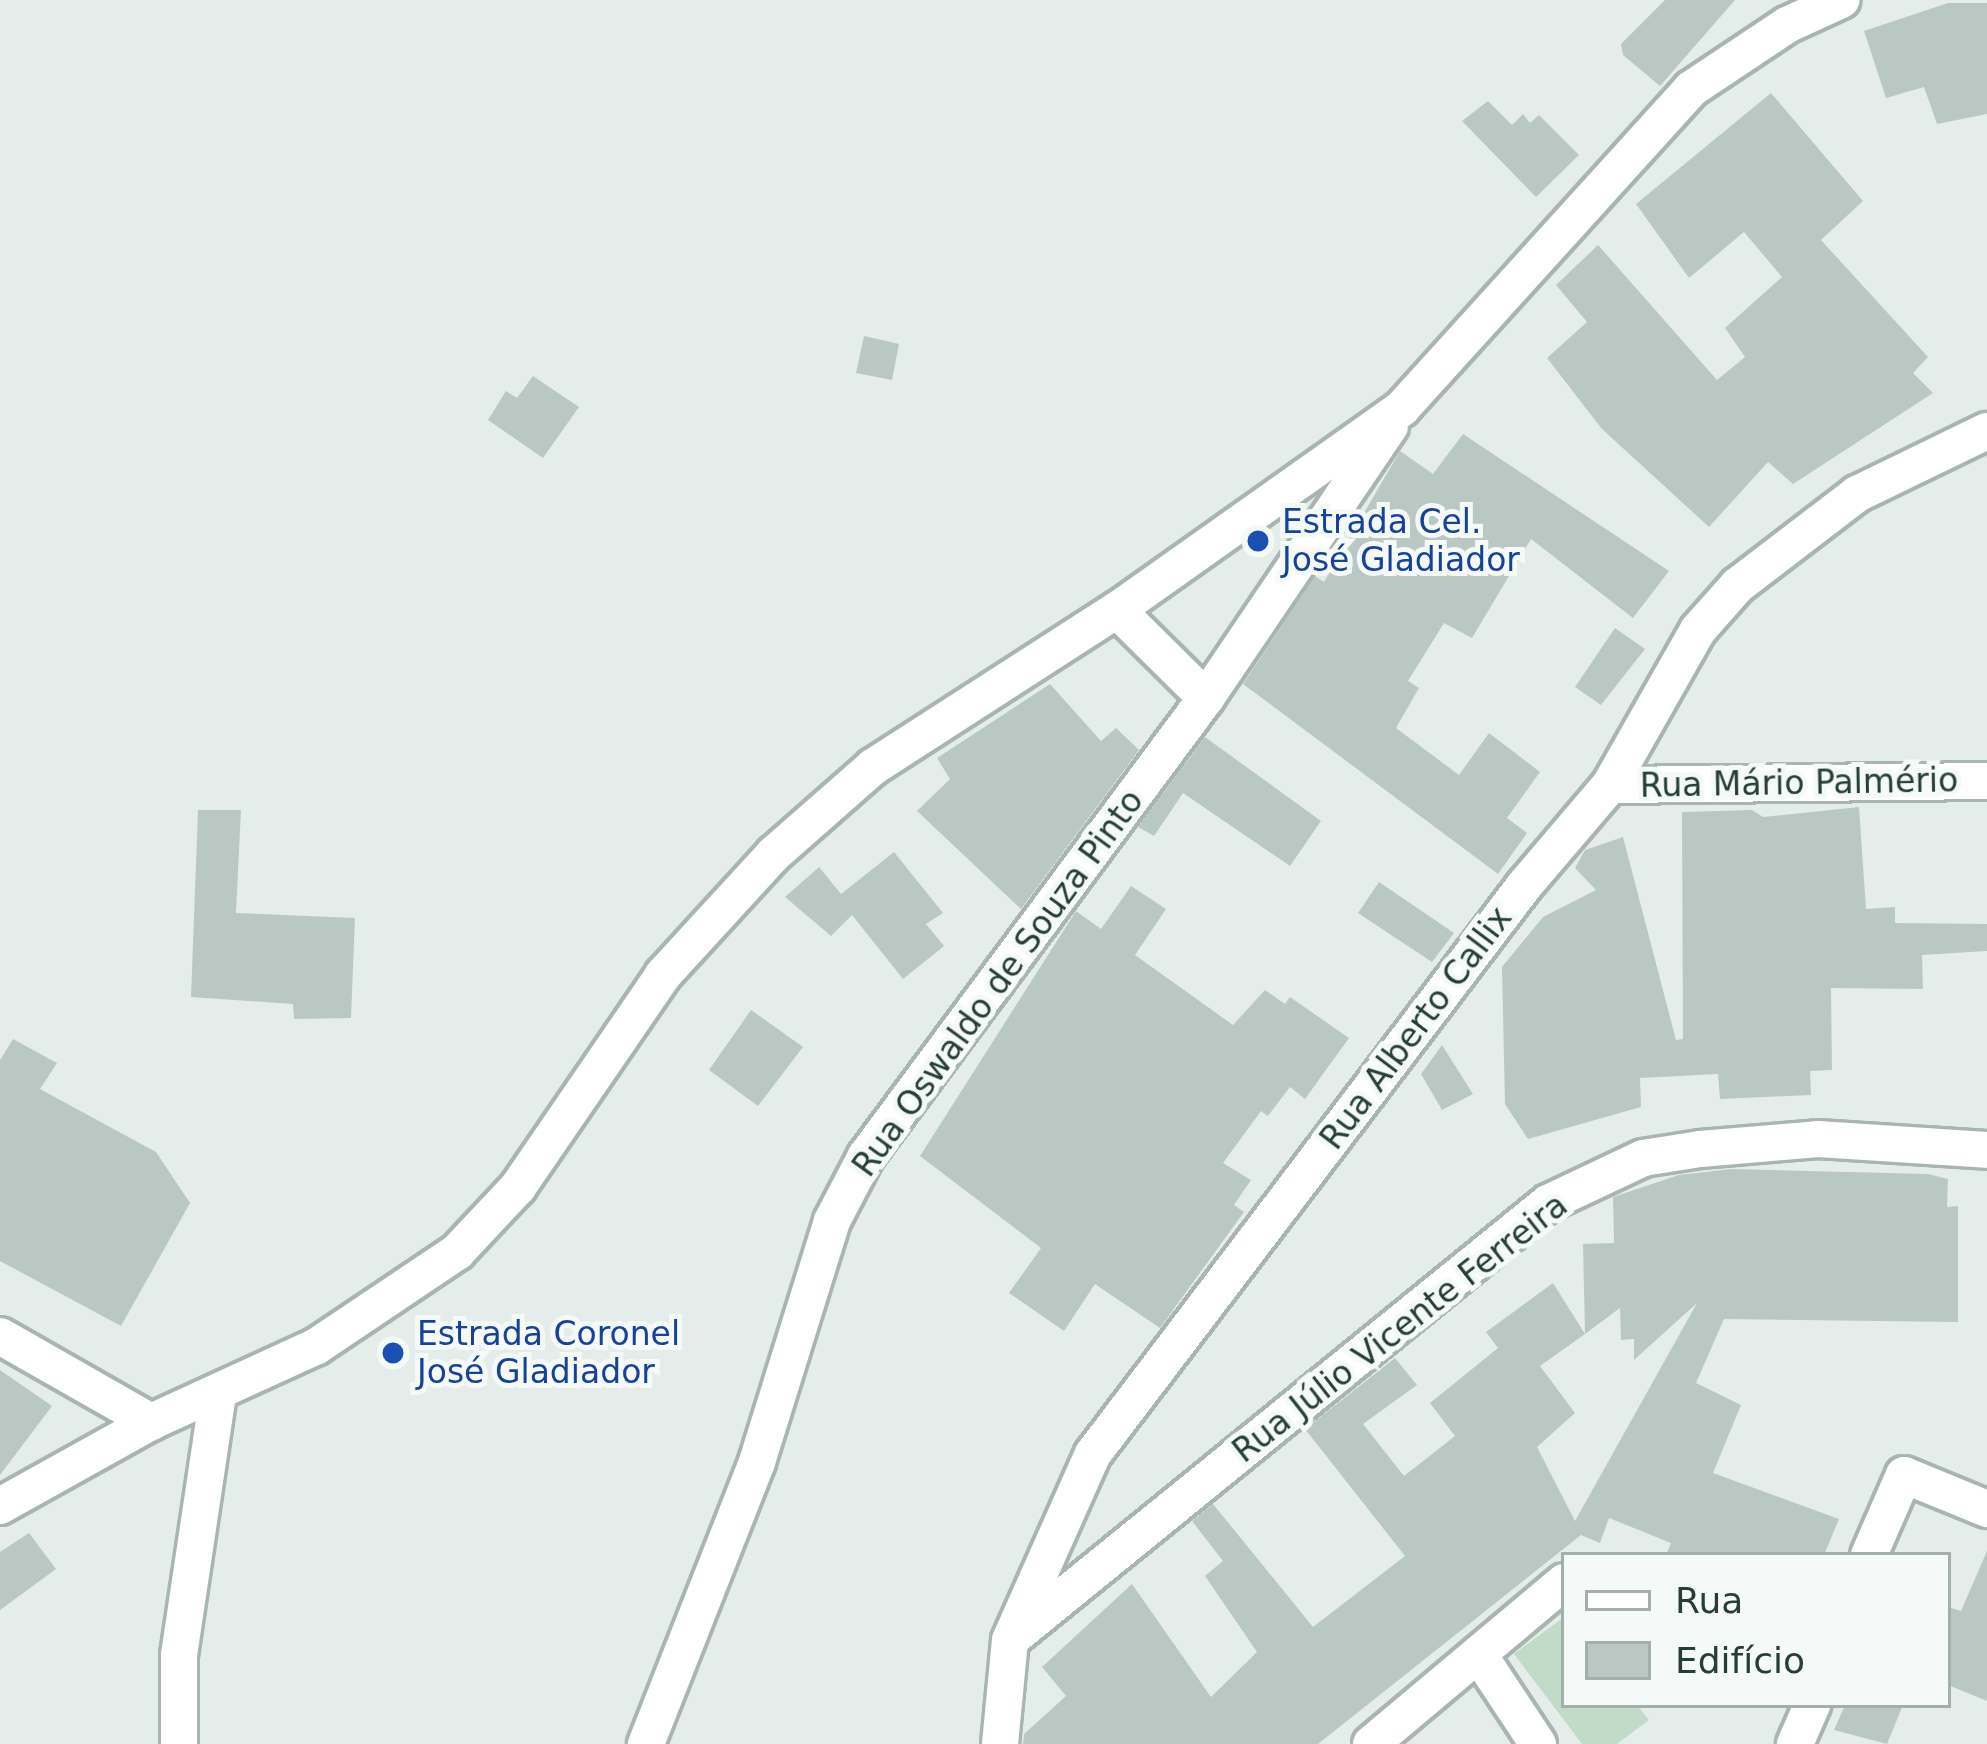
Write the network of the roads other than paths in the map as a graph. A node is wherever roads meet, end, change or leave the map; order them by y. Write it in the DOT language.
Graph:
graph roads {
  1 [pos="1841,0"];
  2 [pos="1402,408"];
  3 [pos="1987,431"];
  4 [pos="1118,610"];
  5 [pos="1206,698"];
  6 [pos="1987,781"];
  7 [pos="1610,785"];
  8 [pos="1987,1150"];
  9 [pos="0,1336"];
  10 [pos="218,1393"];
  11 [pos="151,1422"];
  12 [pos="0,1506"];
  13 [pos="1987,1509"];
  14 [pos="1870,1552"];
  15 [pos="1561,1585"];
  16 [pos="1010,1640"];
  17 [pos="1479,1655"];
  18 [pos="1811,1708"];
  19 [pos="179,1744"];
  20 [pos="646,1744"];
  21 [pos="1000,1744"];
  22 [pos="1371,1744"];
  23 [pos="1538,1744"];
  24 [pos="1795,1744"];
  1 -- 2 [label="street"];
  2 -- 4 [label="street"];
  2 -- 5 [label="street, Rua Oswaldo de Souza Pinto"];
  3 -- 7 [label="street, Rua Alberto Callix"];
  4 -- 5 [label="street"];
  4 -- 10 [label="street"];
  5 -- 20 [label="street, Rua Oswaldo de Souza Pinto"];
  6 -- 7 [label="street, Rua Mário Palmério"];
  7 -- 16 [label="street, Rua Alberto Callix"];
  8 -- 16 [label="street, Rua Júlio Vicente Ferreira"];
  9 -- 11 [label="street"];
  10 -- 11 [label="street"];
  10 -- 19 [label="street"];
  11 -- 12 [label="street"];
  13 -- 14 [label="street"];
  15 -- 17 [label="street"];
  16 -- 21 [label="street, Rua Alberto Callix"];
  17 -- 22 [label="street"];
  17 -- 23 [label="street"];
  18 -- 24 [label="street"];
}
